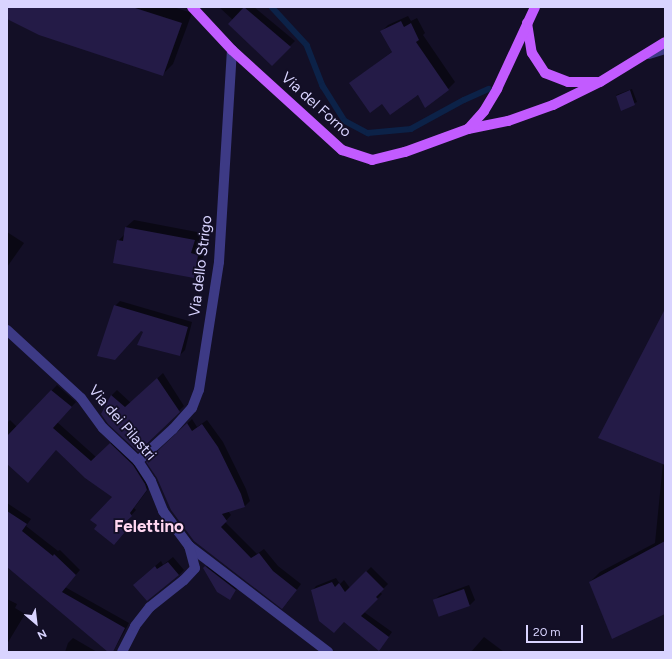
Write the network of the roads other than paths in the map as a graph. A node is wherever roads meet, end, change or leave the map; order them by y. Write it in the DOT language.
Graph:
graph roads {
  1 [pos="192,7"];
  2 [pos="535,7"];
  3 [pos="527,23"];
  4 [pos="665,42"];
  5 [pos="665,49"];
  6 [pos="232,50"];
  7 [pos="643,55"];
  8 [pos="600,82"];
  9 [pos="468,129"];
  10 [pos="7,330"];
  11 [pos="138,461"];
  12 [pos="190,546"];
  13 [pos="122,652"];
  14 [pos="328,652"];
  1 -- 6 [label="main road, Via del Forno"];
  2 -- 3 [label="main road, Via del Forno"];
  3 -- 8 [label="main road"];
  3 -- 9 [label="main road, Via del Forno"];
  4 -- 7 [label="main road, Via del Forno"];
  5 -- 7 [label="street"];
  6 -- 9 [label="main road, Via del Forno"];
  6 -- 11 [label="street, Via dello Strigo"];
  7 -- 8 [label="main road, Via del Forno"];
  8 -- 9 [label="main road, Via del Forno"];
  10 -- 11 [label="street, Via dei Pilastri"];
  11 -- 12 [label="street, Via dei Pilastri"];
  12 -- 13 [label="street"];
  12 -- 14 [label="street, Via dei Pilastri"];
}
